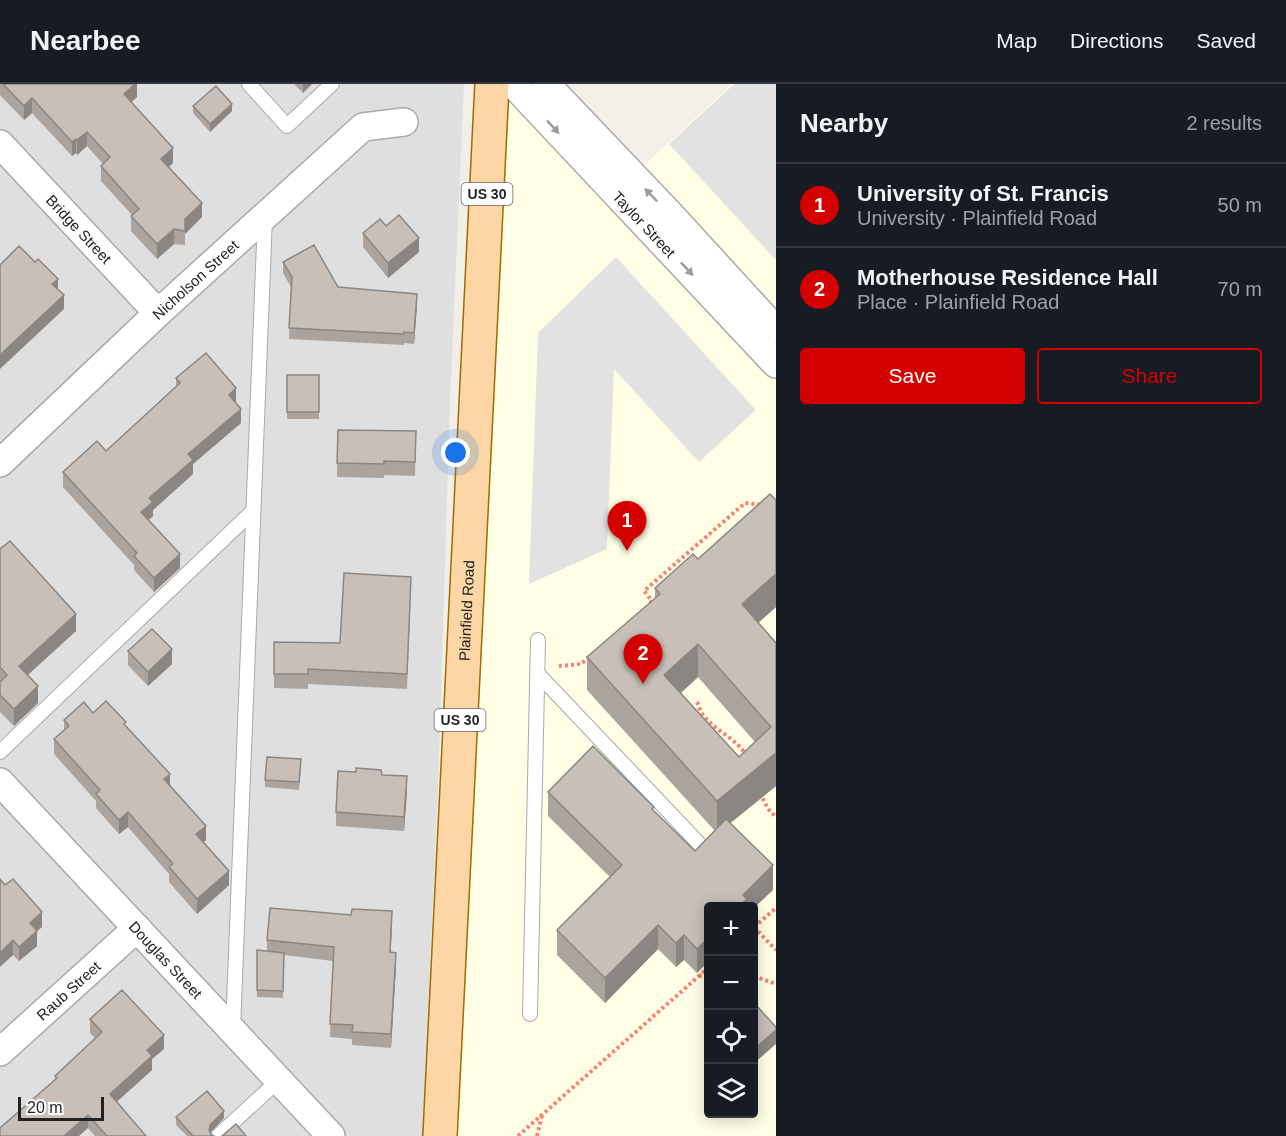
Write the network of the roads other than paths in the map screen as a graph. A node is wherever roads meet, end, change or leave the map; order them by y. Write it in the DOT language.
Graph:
graph roads {
  1 [pos="249,84"];
  2 [pos="332,84"];
  3 [pos="492,84"];
  4 [pos="513,84"];
  5 [pos="546,84"];
  6 [pos="404,122"];
  7 [pos="3,152"];
  8 [pos="265,216"];
  9 [pos="158,313"];
  10 [pos="776,330"];
  11 [pos="776,364"];
  12 [pos="0,463"];
  13 [pos="254,511"];
  14 [pos="538,640"];
  15 [pos="537,670"];
  16 [pos="0,752"];
  17 [pos="0,782"];
  18 [pos="705,850"];
  19 [pos="137,928"];
  20 [pos="530,1014"];
  21 [pos="233,1031"];
  22 [pos="0,1052"];
  23 [pos="279,1080"];
  24 [pos="218,1136"];
  25 [pos="331,1136"];
  26 [pos="440,1136"];
  1 -- 2 [label="lane"];
  3 -- 26 [label="main road, Plainfield Road / US 30"];
  4 -- 11 [label="street, Taylor Street, one-way"];
  10 -- 5 [label="street, Taylor Street, one-way"];
  6 -- 8 [label="street, Nicholson Street"];
  7 -- 9 [label="street, Bridge Street"];
  8 -- 9 [label="street, Nicholson Street"];
  8 -- 13 [label="lane"];
  9 -- 12 [label="street, Nicholson Street"];
  13 -- 16 [label="lane"];
  13 -- 21 [label="lane"];
  14 -- 15 [label="lane"];
  15 -- 18 [label="lane"];
  15 -- 20 [label="lane"];
  17 -- 19 [label="street, Douglas Street"];
  19 -- 21 [label="street, Douglas Street"];
  19 -- 22 [label="street, Raub Street"];
  21 -- 23 [label="street, Douglas Street"];
  23 -- 24 [label="lane"];
  23 -- 25 [label="street, Douglas Street"];
}
